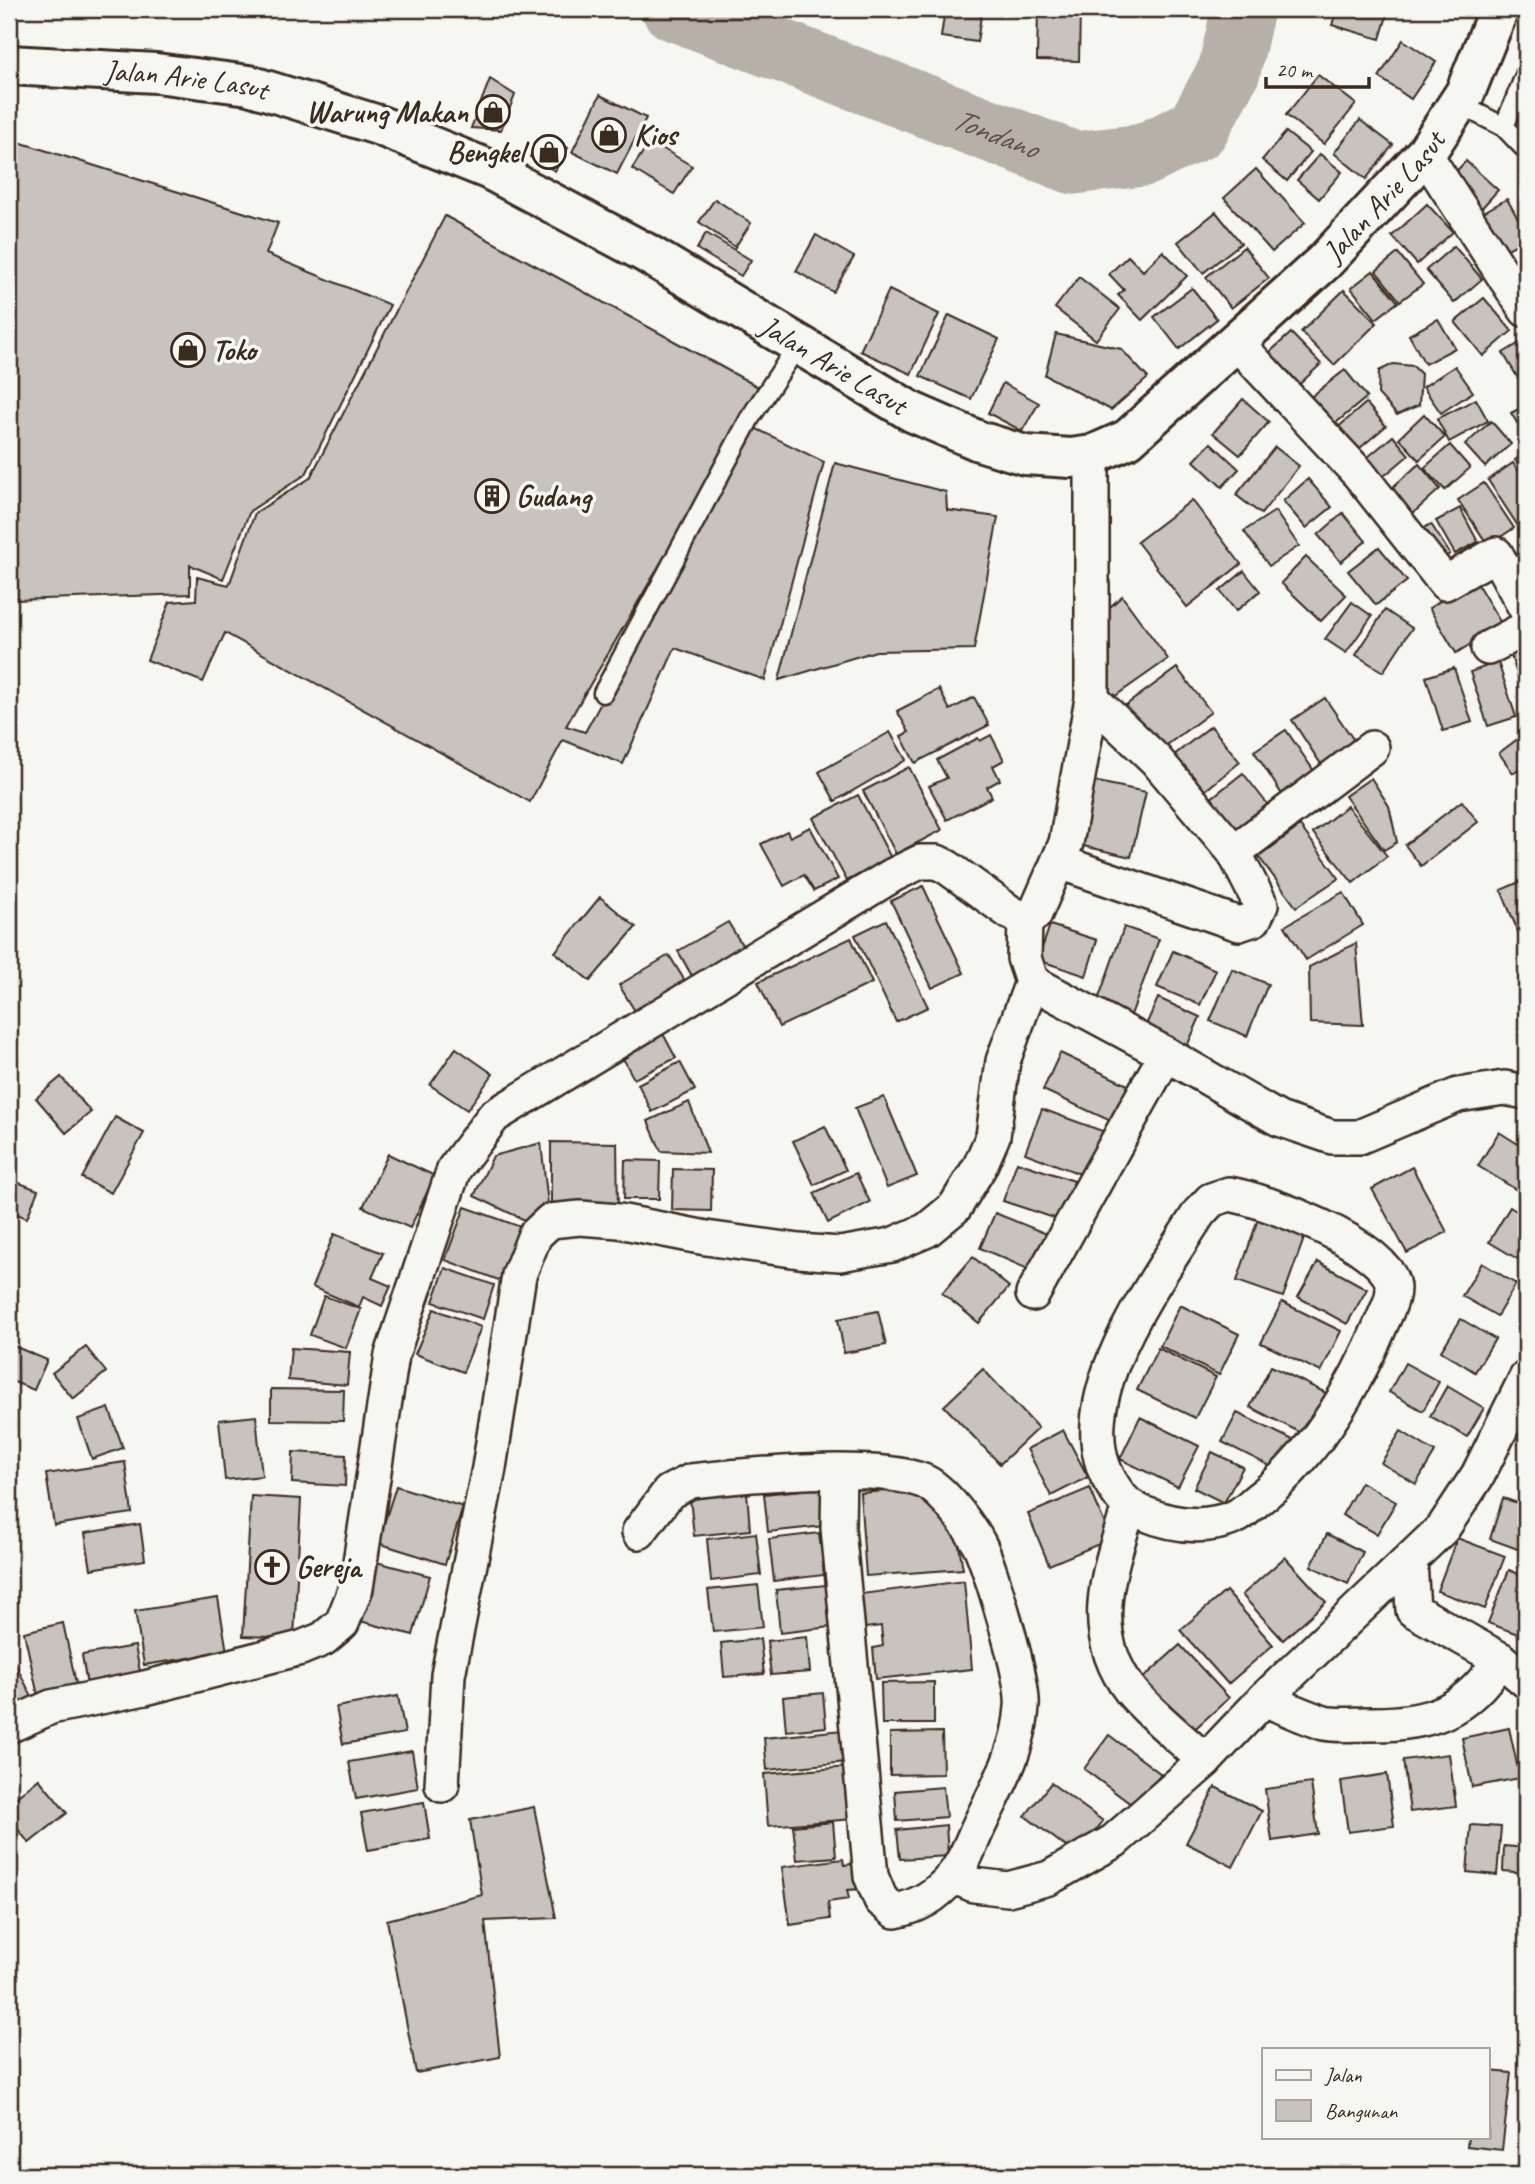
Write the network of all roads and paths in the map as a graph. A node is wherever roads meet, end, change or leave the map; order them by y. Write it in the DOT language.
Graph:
graph roads {
  1 [pos="1499,9"];
  2 [pos="9,65"];
  3 [pos="1526,73"];
  4 [pos="1459,104"];
  5 [pos="1504,127"];
  6 [pos="1526,150"];
  7 [pos="1425,154"];
  8 [pos="1526,310"];
  9 [pos="1235,341"];
  10 [pos="797,345"];
  11 [pos="1092,455"];
  12 [pos="1526,609"];
  13 [pos="1526,628"];
  14 [pos="1488,648"];
  15 [pos="603,693"];
  16 [pos="1092,699"];
  17 [pos="1372,748"];
  18 [pos="1234,852"];
  19 [pos="1059,862"];
  20 [pos="1025,919"];
  21 [pos="1032,982"];
  22 [pos="1166,1054"];
  23 [pos="1526,1092"];
  24 [pos="1033,1294"];
  25 [pos="1526,1378"];
  26 [pos="839,1472"];
  27 [pos="1129,1507"];
  28 [pos="639,1532"];
  29 [pos="1410,1562"];
  30 [pos="1500,1659"];
  31 [pos="1526,1681"];
  32 [pos="1264,1699"];
  33 [pos="9,1726"];
  34 [pos="1205,1761"];
  35 [pos="442,1785"];
  36 [pos="953,1876"];
  1 -- 4 [label="main road, Jalan Arie Lasut"];
  2 -- 10 [label="main road, Jalan Arie Lasut"];
  3 -- 5 [label="lane"];
  4 -- 5 [label="lane"];
  4 -- 7 [label="main road, Jalan Arie Lasut"];
  5 -- 6 [label="lane"];
  7 -- 8 [label="street"];
  7 -- 9 [label="main road, Jalan Arie Lasut"];
  9 -- 11 [label="main road, Jalan Arie Lasut"];
  9 -- 12 [label="street"];
  10 -- 11 [label="main road, Jalan Arie Lasut"];
  10 -- 15 [label="lane"];
  11 -- 16 [label="street"];
  13 -- 14 [label="street"];
  16 -- 18 [label="street"];
  16 -- 19 [label="street"];
  17 -- 18 [label="street"];
  18 -- 19 [label="street"];
  19 -- 20 [label="street"];
  20 -- 21 [label="street"];
  20 -- 33 [label="street"];
  21 -- 22 [label="street"];
  21 -- 35 [label="street"];
  22 -- 23 [label="street"];
  22 -- 24 [label="street"];
  25 -- 29 [label="street"];
  26 -- 28 [label="street"];
  26 -- 36 [label="street"];
  26 -- 36 [label="street"];
  27 -- 27 [label="street"];
  27 -- 34 [label="street"];
  29 -- 30 [label="street"];
  29 -- 32 [label="street"];
  30 -- 31 [label="street"];
  30 -- 32 [label="street"];
  32 -- 34 [label="street"];
  34 -- 36 [label="street"];
}
